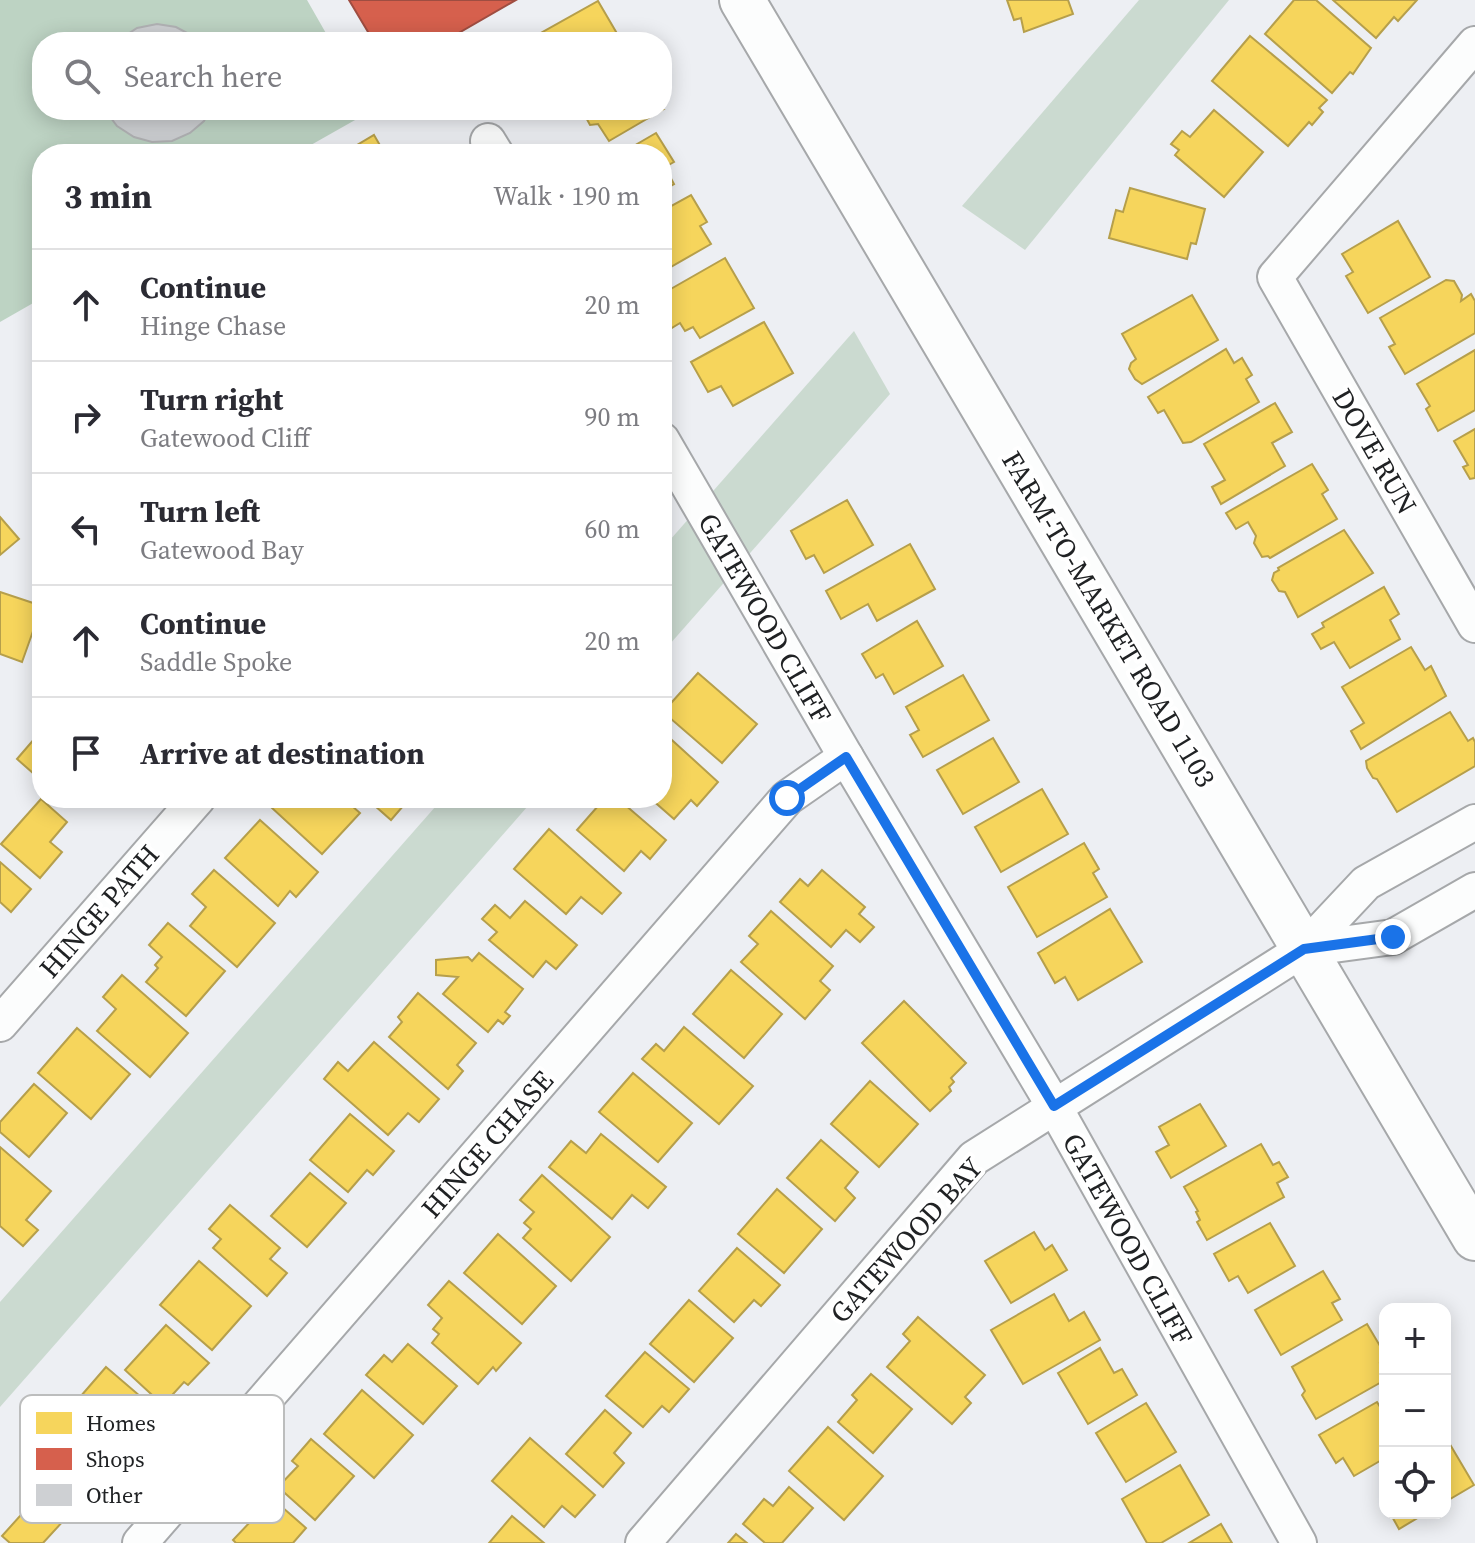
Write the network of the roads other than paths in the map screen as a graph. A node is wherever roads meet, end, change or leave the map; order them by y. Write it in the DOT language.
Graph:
graph roads {
  1 [pos="742,0"];
  2 [pos="1475,44"];
  3 [pos="672,457"];
  4 [pos="1475,625"];
  5 [pos="846,757"];
  6 [pos="189,808"];
  7 [pos="1475,822"];
  8 [pos="1475,890"];
  9 [pos="1304,949"];
  10 [pos="0,1024"];
  11 [pos="1054,1106"];
  12 [pos="1475,1238"];
  13 [pos="269,1395"];
  14 [pos="157,1523"];
  15 [pos="140,1543"];
  16 [pos="643,1543"];
  17 [pos="1299,1543"];
  1 -- 9 [label="main road, FARM-TO-MARKET ROAD 1103"];
  2 -- 4 [label="street, DOVE RUN"];
  3 -- 5 [label="street, GATEWOOD CLIFF"];
  5 -- 11 [label="street, GATEWOOD CLIFF"];
  5 -- 13 [label="street, HINGE CHASE"];
  6 -- 10 [label="street, HINGE PATH"];
  7 -- 9 [label="street"];
  8 -- 9 [label="street"];
  9 -- 11 [label="street, GATEWOOD BAY"];
  9 -- 12 [label="main road, FARM-TO-MARKET ROAD 1103"];
  11 -- 16 [label="street, GATEWOOD BAY"];
  11 -- 17 [label="street, GATEWOOD CLIFF"];
  14 -- 15 [label="street, HINGE CHASE"];
}
